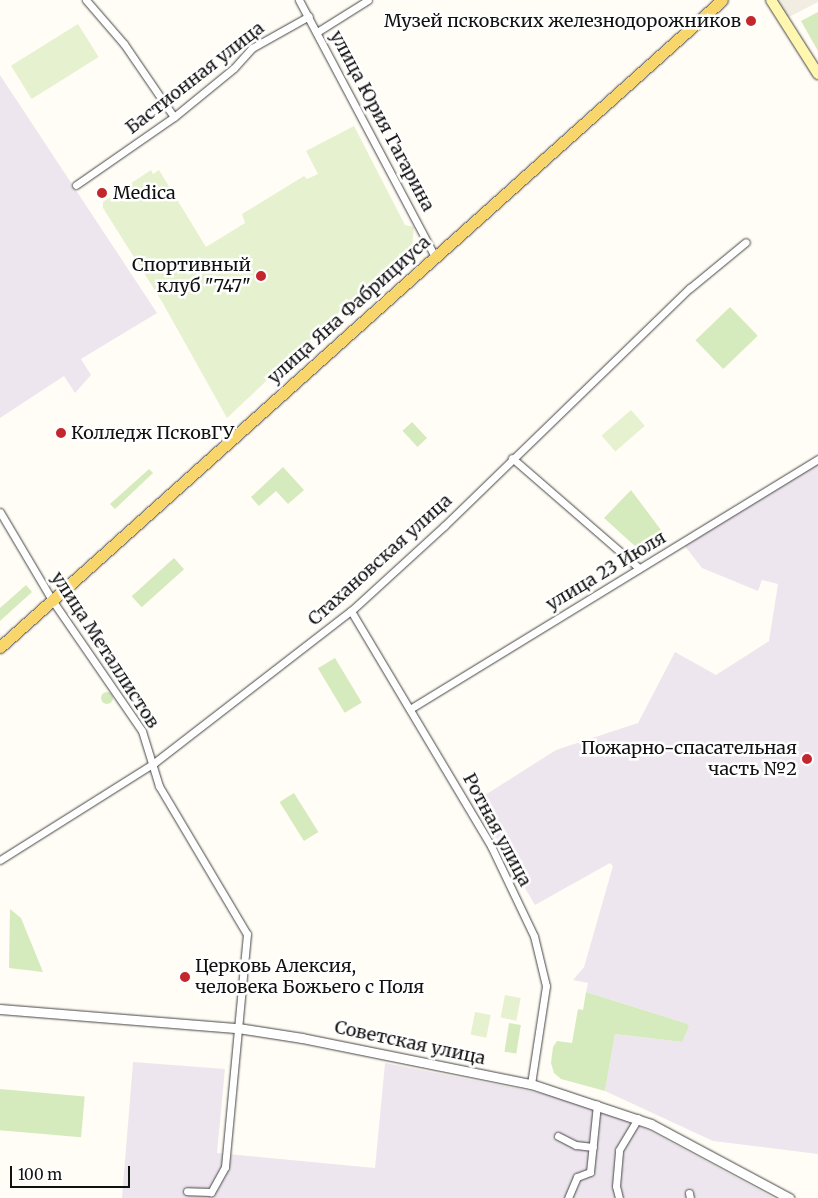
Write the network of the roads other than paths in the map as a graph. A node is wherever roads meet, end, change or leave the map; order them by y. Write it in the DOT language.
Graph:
graph roads {
  1 [pos="86,0"];
  2 [pos="299,0"];
  3 [pos="368,0"];
  4 [pos="722,0"];
  5 [pos="771,0"];
  6 [pos="309,16"];
  7 [pos="318,32"];
  8 [pos="818,74"];
  9 [pos="174,117"];
  10 [pos="76,185"];
  11 [pos="746,242"];
  12 [pos="435,257"];
  13 [pos="512,458"];
  14 [pos="818,459"];
  15 [pos="0,512"];
  16 [pos="639,568"];
  17 [pos="52,600"];
  18 [pos="351,611"];
  19 [pos="0,646"];
  20 [pos="410,709"];
  21 [pos="154,762"];
  22 [pos="0,860"];
  23 [pos="0,1009"];
  24 [pos="238,1028"];
  25 [pos="531,1084"];
  26 [pos="597,1104"];
  27 [pos="638,1118"];
  28 [pos="558,1136"];
  29 [pos="593,1147"];
  30 [pos="187,1192"];
  31 [pos="568,1198"];
  32 [pos="619,1198"];
  33 [pos="789,1198"];
  1 -- 9 [label="street"];
  2 -- 6 [label="street, улица Юрия Гагарина"];
  3 -- 7 [label="street"];
  4 -- 12 [label="main road, улица Яна Фабрициуса"];
  5 -- 8 [label="main road"];
  6 -- 7 [label="street, улица Юрия Гагарина"];
  6 -- 9 [label="street, Бастионная улица"];
  7 -- 12 [label="street, улица Юрия Гагарина"];
  9 -- 10 [label="street, Бастионная улица"];
  11 -- 13 [label="street, Стахановская улица"];
  12 -- 17 [label="main road, улица Яна Фабрициуса"];
  13 -- 16 [label="street"];
  13 -- 18 [label="street, Стахановская улица"];
  14 -- 16 [label="street, улица 23 Июля"];
  15 -- 17 [label="street, улица Металлистов"];
  16 -- 20 [label="street, улица 23 Июля"];
  17 -- 19 [label="main road, улица Яна Фабрициуса"];
  17 -- 21 [label="street, улица Металлистов"];
  18 -- 20 [label="street, Ротная улица"];
  18 -- 21 [label="street, Стахановская улица"];
  20 -- 25 [label="street, Ротная улица"];
  21 -- 22 [label="street, Стахановская улица"];
  21 -- 24 [label="street, улица Металлистов"];
  23 -- 24 [label="street, Советская улица"];
  24 -- 25 [label="street, Советская улица"];
  24 -- 30 [label="street, улица Металлистов"];
  25 -- 26 [label="street, Советская улица"];
  26 -- 27 [label="street, Советская улица"];
  26 -- 29 [label="street"];
  27 -- 32 [label="street"];
  27 -- 33 [label="street, Советская улица"];
  28 -- 29 [label="street"];
  29 -- 31 [label="street"];
}
